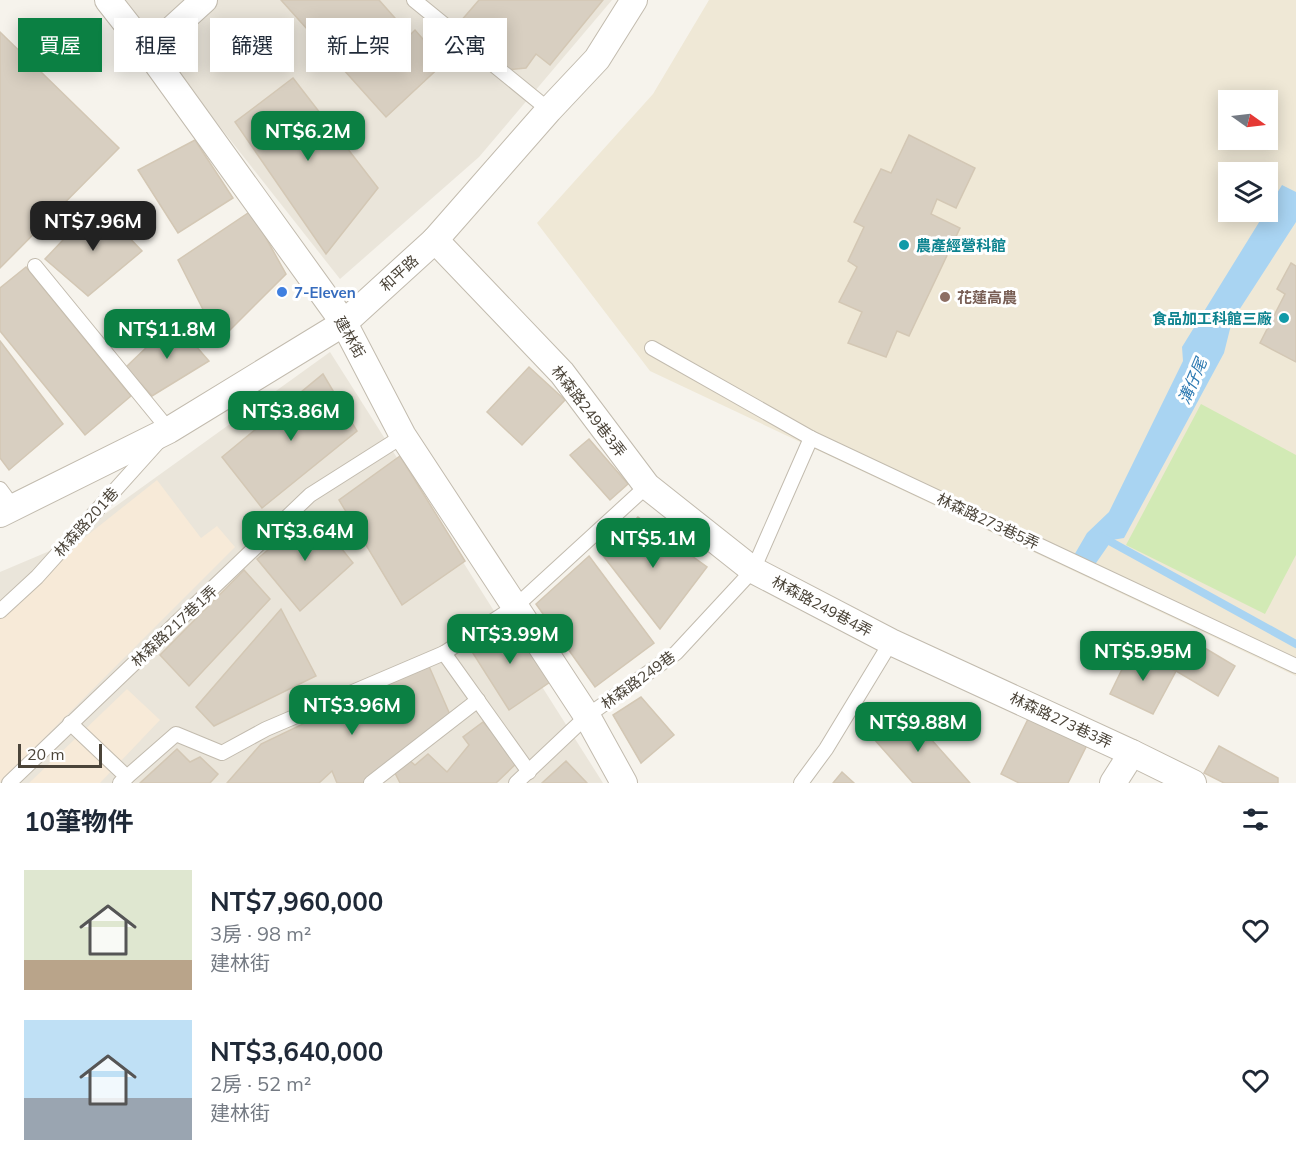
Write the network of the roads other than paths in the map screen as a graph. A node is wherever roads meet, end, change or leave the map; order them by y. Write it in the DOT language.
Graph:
graph roads {
  1 [pos="108,0"];
  2 [pos="204,0"];
  3 [pos="414,0"];
  4 [pos="633,0"];
  5 [pos="122,18"];
  6 [pos="184,18"];
  7 [pos="163,72"];
  8 [pos="549,110"];
  9 [pos="435,240"];
  10 [pos="35,266"];
  11 [pos="344,323"];
  12 [pos="652,348"];
  13 [pos="169,430"];
  14 [pos="403,436"];
  15 [pos="811,438"];
  16 [pos="647,486"];
  17 [pos="5,504"];
  18 [pos="753,570"];
  19 [pos="516,606"];
  20 [pos="0,611"];
  21 [pos="891,642"];
  22 [pos="444,653"];
  23 [pos="1296,666"];
  24 [pos="478,700"];
  25 [pos="587,716"];
  26 [pos="70,723"];
  27 [pos="1132,753"];
  28 [pos="529,772"];
  29 [pos="124,780"];
  30 [pos="9,783"];
  31 [pos="370,783"];
  32 [pos="516,783"];
  33 [pos="624,783"];
  34 [pos="801,783"];
  35 [pos="1113,783"];
  36 [pos="1193,783"];
  1 -- 5 [label="street, 建林街"];
  2 -- 6 [label="street"];
  3 -- 8 [label="lane"];
  4 -- 8 [label="street, 和平路"];
  7 -- 11 [label="street, 建林街"];
  8 -- 9 [label="street, 和平路"];
  9 -- 11 [label="street, 和平路"];
  9 -- 16 [label="street, 林森路249巷3弄"];
  10 -- 13 [label="lane"];
  11 -- 13 [label="street, 和平路"];
  11 -- 14 [label="street, 建林街"];
  12 -- 15 [label="lane, 林森路273巷5弄"];
  13 -- 17 [label="street, 和平路"];
  13 -- 20 [label="lane, 林森路201巷"];
  14 -- 19 [label="street, 建林街"];
  14 -- 26 [label="lane, 林森路217巷1弄"];
  15 -- 18 [label="lane"];
  15 -- 23 [label="lane, 林森路273巷5弄"];
  16 -- 18 [label="street, 林森路249巷3弄"];
  16 -- 19 [label="lane"];
  18 -- 21 [label="street, 林森路249巷4弄"];
  18 -- 25 [label="lane, 林森路249巷"];
  19 -- 22 [label="lane"];
  19 -- 25 [label="street, 建林街"];
  21 -- 27 [label="street, 林森路273巷3弄"];
  21 -- 34 [label="lane"];
  22 -- 24 [label="lane"];
  22 -- 29 [label="lane"];
  24 -- 28 [label="lane"];
  24 -- 31 [label="lane"];
  25 -- 28 [label="lane, 林森路249巷"];
  25 -- 33 [label="street, 建林街"];
  26 -- 29 [label="lane"];
  26 -- 30 [label="lane, 林森路217巷1弄"];
  27 -- 35 [label="street"];
  27 -- 36 [label="street"];
  28 -- 32 [label="lane, 林森路249巷"];
}
